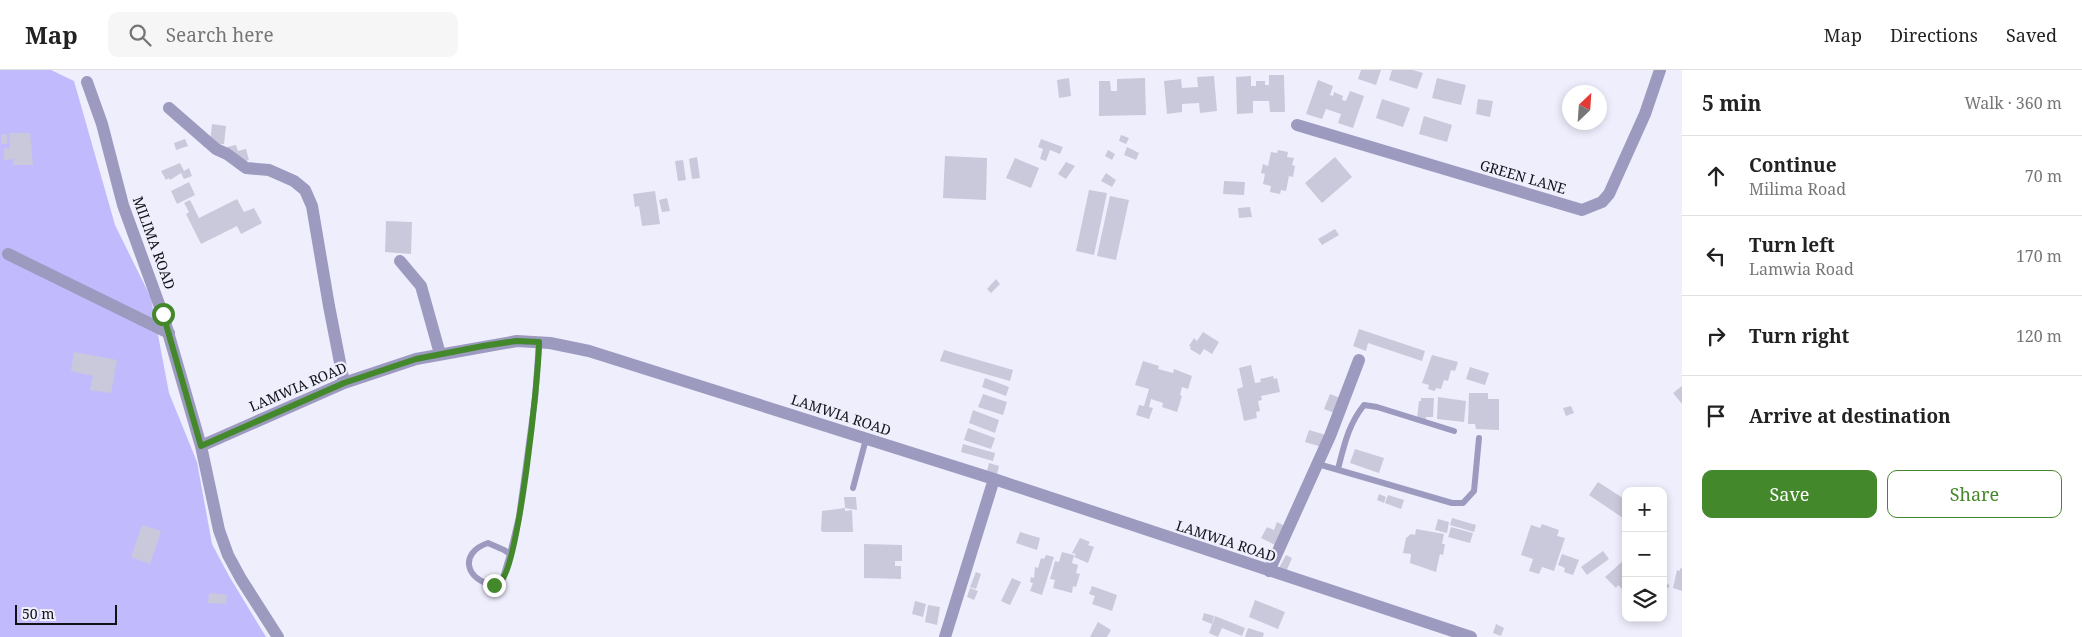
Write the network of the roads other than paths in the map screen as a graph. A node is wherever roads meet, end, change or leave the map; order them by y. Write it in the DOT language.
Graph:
graph roads {
  1 [pos="1660,70"];
  2 [pos="87,82"];
  3 [pos="169,108"];
  4 [pos="1297,125"];
  5 [pos="8,254"];
  6 [pos="400,261"];
  7 [pos="169,333"];
  8 [pos="539,342"];
  9 [pos="440,354"];
  10 [pos="1359,360"];
  11 [pos="344,383"];
  12 [pos="1454,431"];
  13 [pos="1479,438"];
  14 [pos="866,439"];
  15 [pos="201,446"];
  16 [pos="1318,464"];
  17 [pos="1338,469"];
  18 [pos="994,479"];
  19 [pos="853,488"];
  20 [pos="510,554"];
  21 [pos="1269,572"];
  22 [pos="278,637"];
  23 [pos="945,637"];
  24 [pos="1471,637"];
  1 -- 4 [label="street, GREEN LANE"];
  2 -- 7 [label="street, MILIMA ROAD"];
  3 -- 11 [label="street"];
  5 -- 7 [label="street"];
  6 -- 9 [label="street"];
  7 -- 15 [label="street, MILIMA ROAD"];
  8 -- 9 [label="street, LAMWIA ROAD"];
  8 -- 14 [label="street, LAMWIA ROAD"];
  8 -- 20 [label="lane"];
  9 -- 11 [label="street, LAMWIA ROAD"];
  10 -- 16 [label="street"];
  11 -- 15 [label="street, LAMWIA ROAD"];
  12 -- 17 [label="lane"];
  13 -- 17 [label="lane"];
  14 -- 18 [label="street, LAMWIA ROAD"];
  14 -- 19 [label="lane"];
  15 -- 22 [label="street, MILIMA ROAD"];
  16 -- 17 [label="lane"];
  16 -- 21 [label="street"];
  18 -- 21 [label="street, LAMWIA ROAD"];
  18 -- 23 [label="street"];
  20 -- 20 [label="lane"];
  21 -- 24 [label="street, LAMWIA ROAD"];
}
